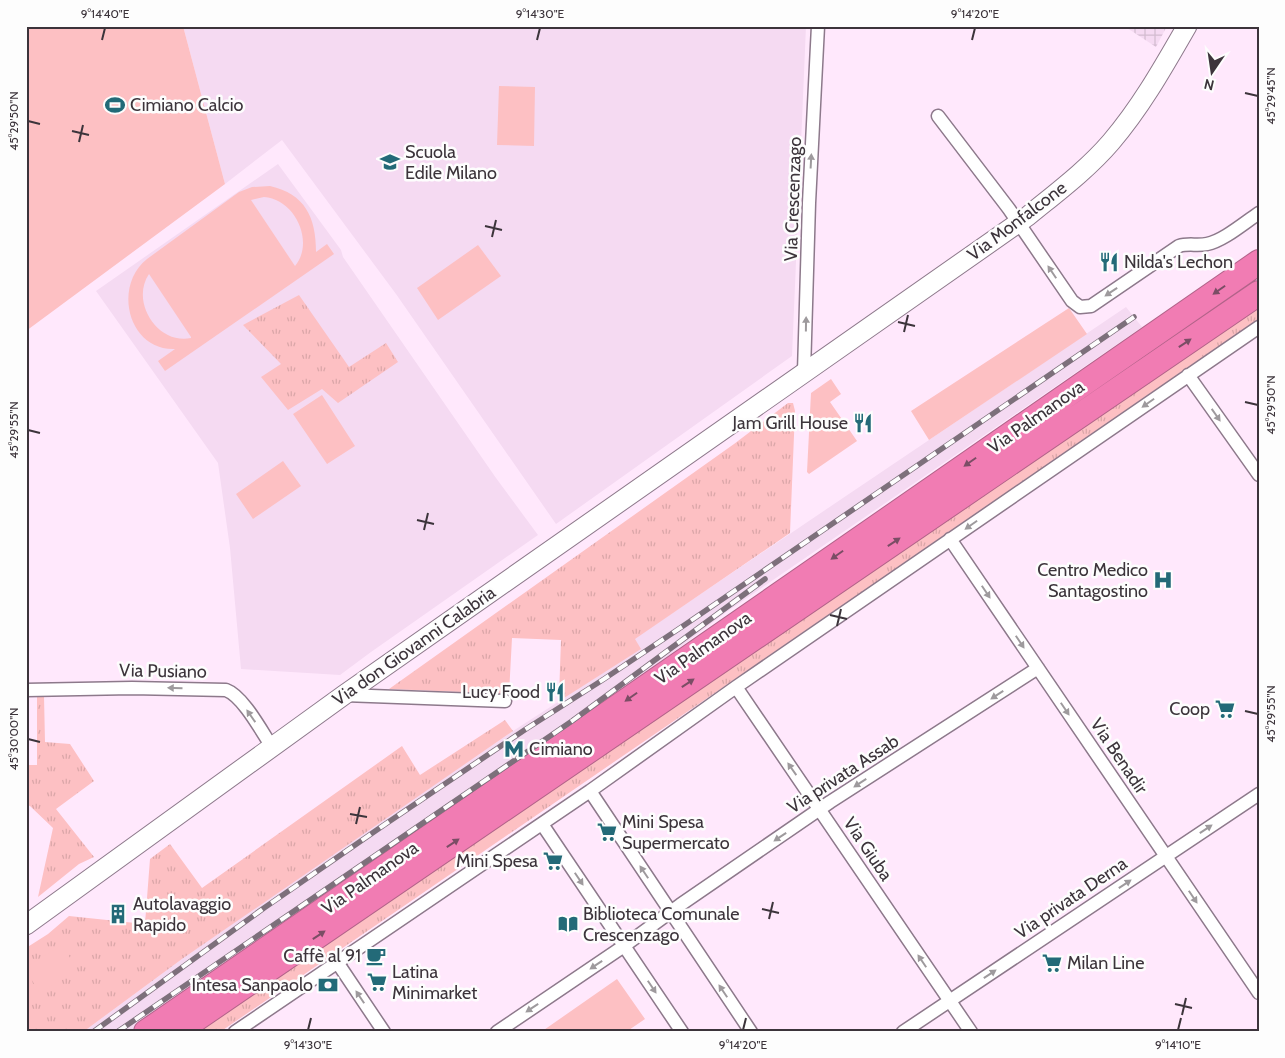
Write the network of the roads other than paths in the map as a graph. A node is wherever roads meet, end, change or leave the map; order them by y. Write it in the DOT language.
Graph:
graph roads {
  1 [pos="818,26"];
  2 [pos="1187,26"];
  3 [pos="938,116"];
  4 [pos="1259,213"];
  5 [pos="1018,223"];
  6 [pos="1259,262"];
  7 [pos="1259,293"];
  8 [pos="1259,327"];
  9 [pos="804,372"];
  10 [pos="1188,375"];
  11 [pos="1259,474"];
  12 [pos="950,539"];
  13 [pos="1038,668"];
  14 [pos="736,687"];
  15 [pos="26,690"];
  16 [pos="344,695"];
  17 [pos="505,701"];
  18 [pos="272,747"];
  19 [pos="590,791"];
  20 [pos="1259,794"];
  21 [pos="820,809"];
  22 [pos="542,824"];
  23 [pos="1166,857"];
  24 [pos="671,913"];
  25 [pos="26,925"];
  26 [pos="624,946"];
  27 [pos="337,962"];
  28 [pos="1259,993"];
  29 [pos="949,1001"];
  30 [pos="146,1032"];
  31 [pos="177,1032"];
  32 [pos="235,1032"];
  33 [pos="384,1032"];
  34 [pos="497,1032"];
  35 [pos="682,1032"];
  36 [pos="751,1032"];
  37 [pos="903,1032"];
  38 [pos="971,1032"];
  9 -- 1 [label="street, Via Crescenzago, one-way"];
  2 -- 5 [label="street, Via Monfalcone"];
  3 -- 5 [label="street"];
  4 -- 5 [label="street, one-way"];
  5 -- 9 [label="street, Via Monfalcone"];
  6 -- 30 [label="highway, Via Palmanova, one-way"];
  31 -- 7 [label="highway, Via Palmanova, one-way"];
  8 -- 10 [label="street"];
  9 -- 16 [label="street, Via don Giovanni Calabria"];
  10 -- 11 [label="street, one-way"];
  10 -- 12 [label="street, one-way"];
  12 -- 13 [label="street, Via Benadir, one-way"];
  12 -- 14 [label="street"];
  13 -- 21 [label="street, Via privata Assab, one-way"];
  13 -- 23 [label="street, Via Benadir, one-way"];
  14 -- 19 [label="street"];
  21 -- 14 [label="street, Via Giuba, one-way"];
  18 -- 15 [label="street, Via Pusiano, one-way"];
  16 -- 17 [label="street"];
  16 -- 18 [label="street, Via don Giovanni Calabria"];
  18 -- 25 [label="street, Via don Giovanni Calabria"];
  19 -- 22 [label="street"];
  24 -- 19 [label="street, one-way"];
  23 -- 20 [label="street, Via privata Derna, one-way"];
  21 -- 24 [label="street, Via privata Assab, one-way"];
  29 -- 21 [label="street, Via Giuba, one-way"];
  22 -- 26 [label="street, one-way"];
  22 -- 27 [label="street"];
  23 -- 28 [label="street, Via Benadir, one-way"];
  29 -- 23 [label="street, Via privata Derna, one-way"];
  24 -- 26 [label="street, Via privata Assab"];
  36 -- 24 [label="street, one-way"];
  26 -- 34 [label="street, Via privata Assab, one-way"];
  26 -- 35 [label="street, one-way"];
  27 -- 32 [label="street"];
  33 -- 27 [label="street, one-way"];
  29 -- 37 [label="street, Via privata Derna"];
  29 -- 38 [label="street, Via Giuba"];
}
